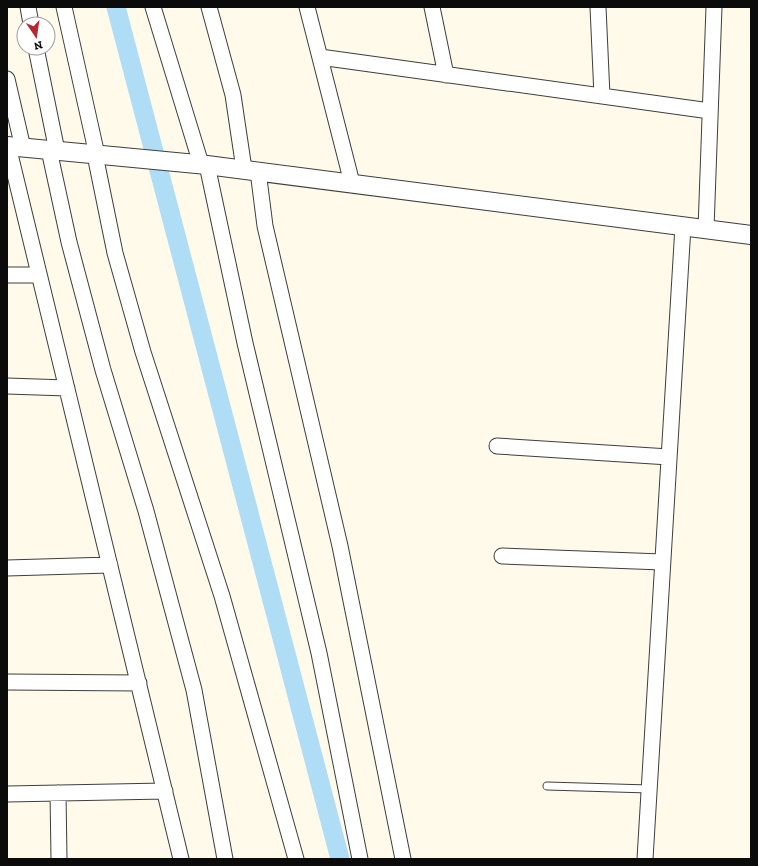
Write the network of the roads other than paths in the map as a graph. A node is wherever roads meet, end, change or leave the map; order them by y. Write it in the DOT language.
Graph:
graph roads {
  1 [pos="64,7"];
  2 [pos="153,7"];
  3 [pos="209,7"];
  4 [pos="307,7"];
  5 [pos="432,7"];
  6 [pos="598,7"];
  7 [pos="714,7"];
  8 [pos="37,56"];
  9 [pos="320,57"];
  10 [pos="446,75"];
  11 [pos="7,79"];
  12 [pos="602,96"];
  13 [pos="710,111"];
  14 [pos="13,147"];
  15 [pos="53,151"];
  16 [pos="96,155"];
  17 [pos="204,164"];
  18 [pos="251,170"];
  19 [pos="352,183"];
  20 [pos="683,226"];
  21 [pos="706,229"];
  22 [pos="751,235"];
  23 [pos="7,275"];
  24 [pos="38,275"];
  25 [pos="7,386"];
  26 [pos="67,388"];
  27 [pos="497,446"];
  28 [pos="669,457"];
  29 [pos="502,556"];
  30 [pos="662,562"];
  31 [pos="110,565"];
  32 [pos="7,568"];
  33 [pos="7,682"];
  34 [pos="140,683"];
  35 [pos="547,786"];
  36 [pos="649,790"];
  37 [pos="165,791"];
  38 [pos="58,793"];
  39 [pos="7,794"];
  40 [pos="59,859"];
  41 [pos="181,859"];
  42 [pos="225,859"];
  43 [pos="296,859"];
  44 [pos="360,859"];
  45 [pos="403,859"];
  46 [pos="645,859"];
  1 -- 16 [label="street"];
  2 -- 17 [label="street"];
  3 -- 18 [label="street"];
  4 -- 9 [label="street"];
  5 -- 10 [label="street"];
  6 -- 12 [label="street"];
  7 -- 13 [label="street"];
  8 -- 15 [label="street"];
  9 -- 10 [label="street"];
  9 -- 19 [label="street"];
  10 -- 12 [label="street"];
  11 -- 14 [label="street"];
  12 -- 13 [label="street"];
  13 -- 21 [label="street"];
  14 -- 15 [label="street"];
  14 -- 24 [label="street"];
  15 -- 16 [label="street"];
  15 -- 42 [label="street"];
  16 -- 17 [label="street"];
  16 -- 43 [label="street"];
  17 -- 18 [label="street"];
  17 -- 44 [label="street"];
  18 -- 19 [label="street"];
  18 -- 45 [label="street"];
  19 -- 20 [label="street"];
  20 -- 21 [label="street"];
  20 -- 28 [label="street"];
  21 -- 22 [label="street"];
  23 -- 24 [label="street"];
  24 -- 26 [label="street"];
  25 -- 26 [label="street"];
  26 -- 31 [label="street"];
  27 -- 28 [label="street"];
  28 -- 30 [label="street"];
  29 -- 30 [label="street"];
  30 -- 36 [label="street"];
  31 -- 32 [label="street"];
  31 -- 34 [label="street"];
  33 -- 34 [label="street"];
  34 -- 37 [label="street"];
  35 -- 36 [label="lane"];
  36 -- 46 [label="street"];
  37 -- 38 [label="street"];
  37 -- 41 [label="street"];
  38 -- 39 [label="street"];
  38 -- 40 [label="street"];
}
